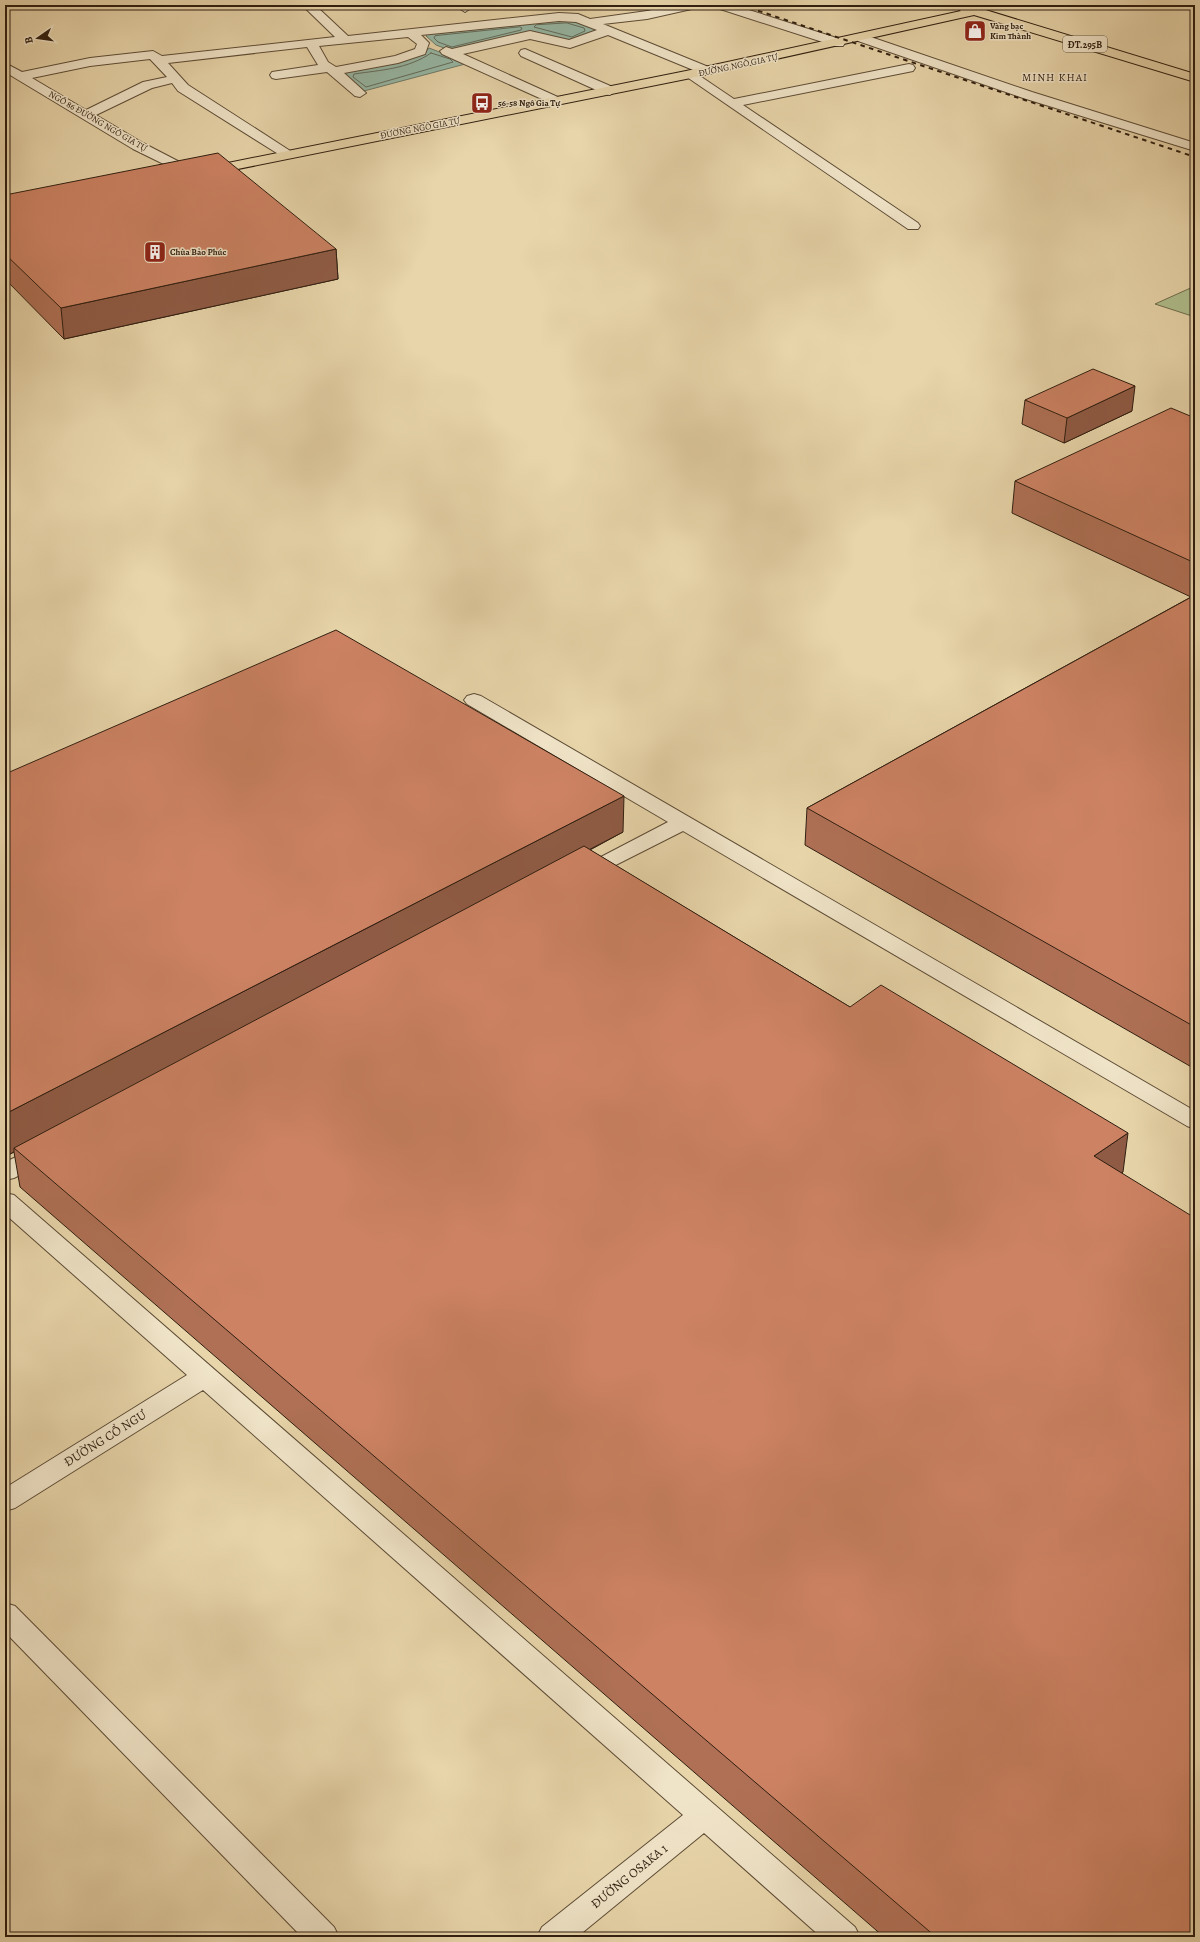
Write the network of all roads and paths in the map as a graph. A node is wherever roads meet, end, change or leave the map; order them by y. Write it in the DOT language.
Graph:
graph roads {
  1 [pos="308,5"];
  2 [pos="569,5"];
  3 [pos="692,5"];
  4 [pos="720,5"];
  5 [pos="956,5"];
  6 [pos="975,11"];
  7 [pos="578,18"];
  8 [pos="591,22"];
  9 [pos="610,30"];
  10 [pos="411,33"];
  11 [pos="862,38"];
  12 [pos="345,40"];
  13 [pos="311,43"];
  14 [pos="423,43"];
  15 [pos="840,43"];
  16 [pos="451,53"];
  17 [pos="525,53"];
  18 [pos="156,57"];
  19 [pos="5,67"];
  20 [pos="908,68"];
  21 [pos="330,69"];
  22 [pos="707,71"];
  23 [pos="276,75"];
  24 [pos="690,75"];
  25 [pos="21,76"];
  26 [pos="1195,78"];
  27 [pos="174,79"];
  28 [pos="610,91"];
  29 [pos="360,93"];
  30 [pos="555,102"];
  31 [pos="732,103"];
  32 [pos="86,115"];
  33 [pos="1195,147"];
  34 [pos="288,154"];
  35 [pos="208,171"];
  36 [pos="192,174"];
  37 [pos="169,179"];
  38 [pos="223,183"];
  39 [pos="913,226"];
  40 [pos="474,700"];
  41 [pos="682,823"];
  42 [pos="562,885"];
  43 [pos="1195,1121"];
  44 [pos="61,1143"];
  45 [pos="5,1172"];
  46 [pos="5,1201"];
  47 [pos="205,1376"];
  48 [pos="5,1500"];
  49 [pos="5,1614"];
  50 [pos="706,1815"];
  51 [pos="323,1937"];
  52 [pos="553,1937"];
  53 [pos="844,1937"];
  1 -- 12 [label="street"];
  2 -- 7 [label="street"];
  3 -- 8 [label="street"];
  4 -- 15 [label="street"];
  5 -- 6 [label="main road, ĐT.295B"];
  6 -- 11 [label="main road, ĐƯỜNG NGÔ GIA TỰ"];
  6 -- 26 [label="main road, ĐT.295B"];
  7 -- 8 [label="street"];
  7 -- 10 [label="street"];
  8 -- 9 [label="street"];
  9 -- 16 [label="street"];
  9 -- 22 [label="street"];
  10 -- 12 [label="street"];
  10 -- 14 [label="street"];
  11 -- 15 [label="main road, ĐƯỜNG NGÔ GIA TỰ"];
  11 -- 33 [label="street"];
  12 -- 13 [label="street"];
  13 -- 18 [label="street"];
  13 -- 21 [label="street"];
  14 -- 16 [label="street"];
  14 -- 21 [label="street"];
  15 -- 22 [label="main road, ĐƯỜNG NGÔ GIA TỰ"];
  16 -- 30 [label="street"];
  17 -- 28 [label="street"];
  18 -- 25 [label="street"];
  18 -- 27 [label="street"];
  19 -- 25 [label="street, NGÕ 86 ĐƯỜNG NGÔ GIA TỰ"];
  20 -- 31 [label="street"];
  21 -- 23 [label="street"];
  21 -- 29 [label="street"];
  22 -- 24 [label="main road, ĐƯỜNG NGÔ GIA TỰ"];
  24 -- 28 [label="main road, ĐƯỜNG NGÔ GIA TỰ"];
  24 -- 31 [label="street"];
  25 -- 32 [label="street, NGÕ 86 ĐƯỜNG NGÔ GIA TỰ"];
  27 -- 32 [label="street"];
  27 -- 34 [label="street"];
  28 -- 30 [label="main road, ĐƯỜNG NGÔ GIA TỰ"];
  30 -- 34 [label="main road, ĐƯỜNG NGÔ GIA TỰ"];
  31 -- 39 [label="street"];
  32 -- 36 [label="street, NGÕ 86 ĐƯỜNG NGÔ GIA TỰ"];
  34 -- 35 [label="main road, ĐƯỜNG NGÔ GIA TỰ"];
  35 -- 36 [label="main road, ĐƯỜNG NGÔ GIA TỰ"];
  35 -- 38 [label="street"];
  36 -- 37 [label="main road, ĐƯỜNG NGÔ GIA TỰ"];
  40 -- 41 [label="street"];
  41 -- 42 [label="street"];
  41 -- 43 [label="street"];
  44 -- 45 [label="street"];
  46 -- 47 [label="street"];
  47 -- 48 [label="street, ĐƯỜNG CỔ NGƯ"];
  47 -- 50 [label="street"];
  49 -- 51 [label="street"];
  50 -- 52 [label="street, ĐƯỜNG OSAKA 1"];
  50 -- 53 [label="street"];
}
